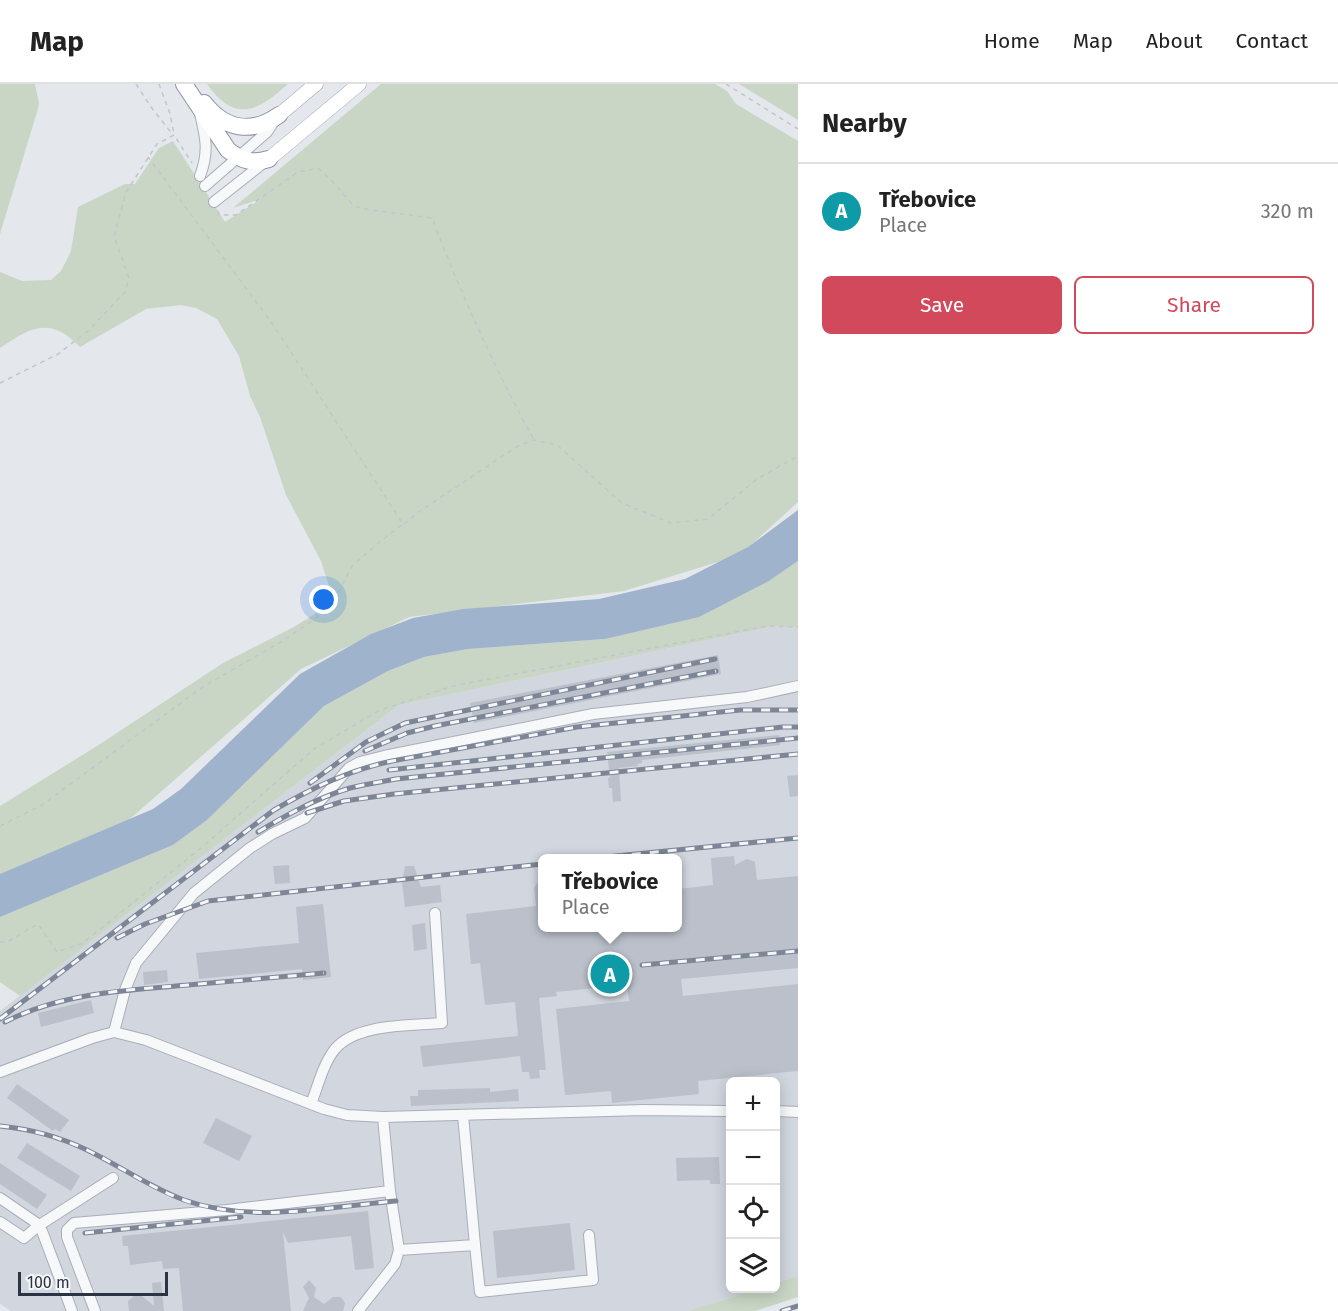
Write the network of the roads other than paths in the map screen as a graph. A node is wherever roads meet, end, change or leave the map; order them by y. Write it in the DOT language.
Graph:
graph roads {
  1 [pos="184,84"];
  2 [pos="191,84"];
  3 [pos="316,84"];
  4 [pos="359,84"];
  5 [pos="198,107"];
  6 [pos="279,115"];
  7 [pos="238,158"];
  8 [pos="269,159"];
  9 [pos="200,176"];
  10 [pos="205,186"];
  11 [pos="214,202"];
  12 [pos="798,686"];
  13 [pos="435,913"];
  14 [pos="114,1032"];
  15 [pos="0,1072"];
  16 [pos="311,1104"];
  17 [pos="726,1111"];
  18 [pos="780,1112"];
  19 [pos="798,1112"];
  20 [pos="463,1115"];
  21 [pos="383,1117"];
  22 [pos="113,1178"];
  23 [pos="390,1191"];
  24 [pos="0,1198"];
  25 [pos="0,1222"];
  26 [pos="38,1226"];
  27 [pos="589,1235"];
  28 [pos="475,1245"];
  29 [pos="399,1250"];
  30 [pos="72,1311"];
  31 [pos="95,1311"];
  32 [pos="358,1311"];
  1 -- 5 [label="highway"];
  2 -- 6 [label="highway"];
  3 -- 6 [label="main road"];
  4 -- 8 [label="main road"];
  5 -- 7 [label="highway"];
  5 -- 9 [label="lane"];
  6 -- 7 [label="lane"];
  7 -- 8 [label="highway"];
  7 -- 10 [label="lane"];
  8 -- 11 [label="lane"];
  12 -- 14 [label="lane"];
  13 -- 16 [label="lane"];
  14 -- 15 [label="lane"];
  14 -- 16 [label="lane"];
  16 -- 21 [label="lane"];
  17 -- 20 [label="lane"];
  18 -- 19 [label="lane"];
  20 -- 21 [label="lane"];
  20 -- 28 [label="lane"];
  21 -- 23 [label="lane"];
  22 -- 26 [label="lane"];
  23 -- 29 [label="lane"];
  23 -- 31 [label="lane"];
  24 -- 26 [label="lane"];
  25 -- 26 [label="lane"];
  26 -- 30 [label="lane"];
  27 -- 28 [label="lane"];
  28 -- 29 [label="lane"];
  29 -- 32 [label="lane"];
}
